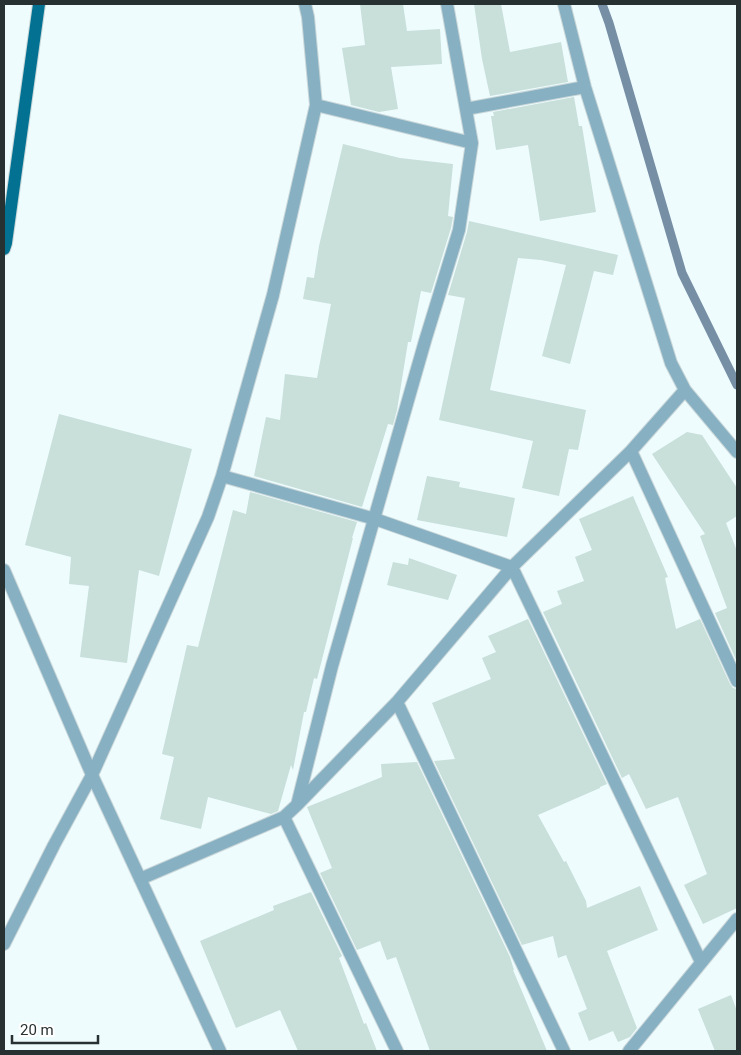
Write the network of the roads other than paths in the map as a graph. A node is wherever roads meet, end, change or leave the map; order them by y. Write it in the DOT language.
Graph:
graph roads {
  1 [pos="39,4"];
  2 [pos="305,4"];
  3 [pos="447,4"];
  4 [pos="564,4"];
  5 [pos="585,87"];
  6 [pos="316,105"];
  7 [pos="466,109"];
  8 [pos="472,144"];
  9 [pos="4,249"];
  10 [pos="685,390"];
  11 [pos="631,451"];
  12 [pos="737,452"];
  13 [pos="222,476"];
  14 [pos="375,519"];
  15 [pos="512,567"];
  16 [pos="4,570"];
  17 [pos="737,681"];
  18 [pos="397,702"];
  19 [pos="92,775"];
  20 [pos="297,805"];
  21 [pos="284,817"];
  22 [pos="140,879"];
  23 [pos="10,919"];
  24 [pos="737,919"];
  25 [pos="4,944"];
  26 [pos="701,962"];
  27 [pos="220,1051"];
  28 [pos="396,1051"];
  29 [pos="564,1051"];
  30 [pos="629,1051"];
  1 -- 9 [label="main road"];
  2 -- 6 [label="street"];
  3 -- 7 [label="street"];
  4 -- 5 [label="street"];
  5 -- 7 [label="street"];
  5 -- 10 [label="street"];
  6 -- 8 [label="street"];
  6 -- 13 [label="street"];
  7 -- 8 [label="street"];
  8 -- 14 [label="street"];
  10 -- 11 [label="street"];
  10 -- 12 [label="street"];
  11 -- 15 [label="street"];
  11 -- 17 [label="street"];
  13 -- 14 [label="street"];
  13 -- 19 [label="street"];
  14 -- 15 [label="street"];
  14 -- 20 [label="street"];
  15 -- 18 [label="street"];
  15 -- 26 [label="street"];
  16 -- 19 [label="street"];
  18 -- 20 [label="street"];
  18 -- 29 [label="street"];
  19 -- 22 [label="street"];
  19 -- 23 [label="street"];
  20 -- 21 [label="street"];
  21 -- 22 [label="street"];
  21 -- 28 [label="street"];
  22 -- 27 [label="street"];
  23 -- 25 [label="street"];
  24 -- 26 [label="street"];
  26 -- 30 [label="street"];
}
